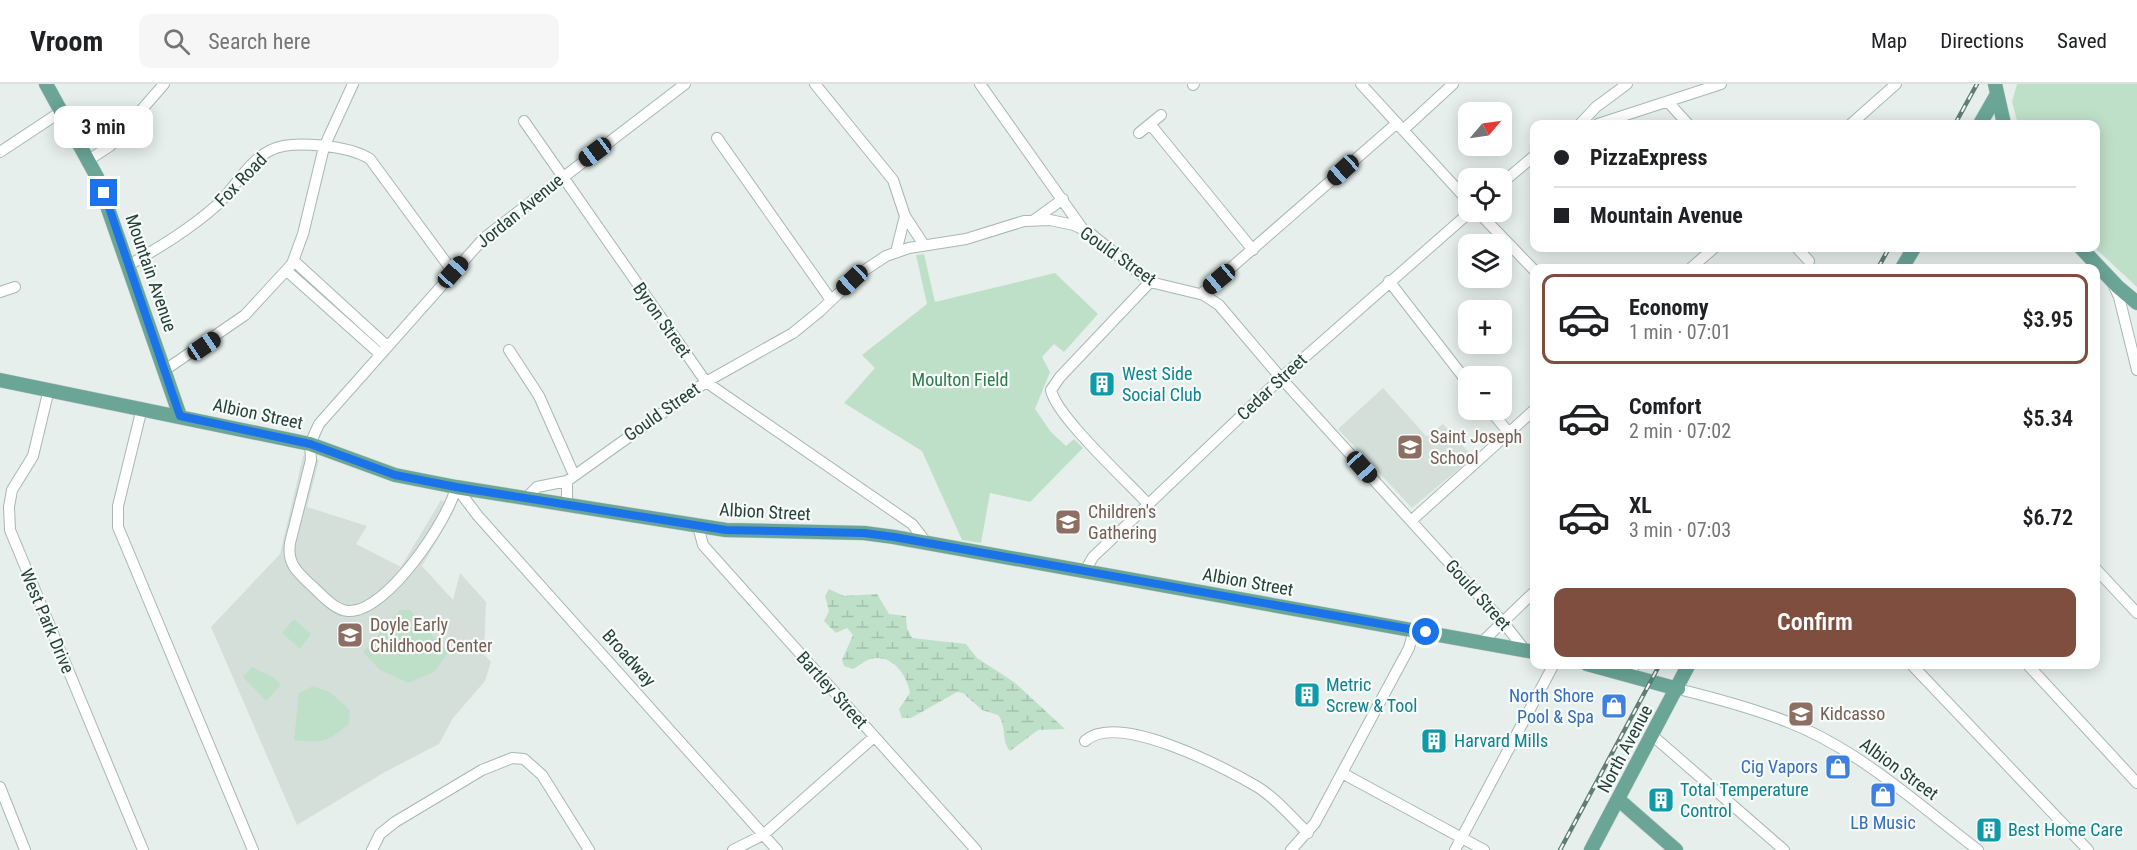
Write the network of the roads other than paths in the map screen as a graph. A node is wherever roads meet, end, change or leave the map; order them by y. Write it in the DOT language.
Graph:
graph roads {
  1 [pos="46,84"];
  2 [pos="164,84"];
  3 [pos="353,84"];
  4 [pos="815,84"];
  5 [pos="980,84"];
  6 [pos="1361,84"];
  7 [pos="1453,84"];
  8 [pos="1627,84"];
  9 [pos="1721,84"];
  10 [pos="1896,84"];
  11 [pos="1988,84"];
  12 [pos="676,86"];
  13 [pos="1998,88"];
  14 [pos="1668,102"];
  15 [pos="63,111"];
  16 [pos="1161,115"];
  17 [pos="1584,120"];
  18 [pos="1611,120"];
  19 [pos="1684,120"];
  20 [pos="1856,120"];
  21 [pos="1982,120"];
  22 [pos="2003,120"];
  23 [pos="524,121"];
  24 [pos="1150,124"];
  25 [pos="1400,126"];
  26 [pos="1139,133"];
  27 [pos="717,138"];
  28 [pos="324,147"];
  29 [pos="0,152"];
  30 [pos="90,159"];
  31 [pos="1530,159"];
  32 [pos="1512,175"];
  33 [pos="562,177"];
  34 [pos="1458,190"];
  35 [pos="1063,199"];
  36 [pos="904,216"];
  37 [pos="1034,220"];
  38 [pos="1458,222"];
  39 [pos="1488,222"];
  40 [pos="1083,229"];
  41 [pos="924,246"];
  42 [pos="1253,250"];
  43 [pos="896,252"];
  44 [pos="1709,252"];
  45 [pos="1801,252"];
  46 [pos="2085,252"];
  47 [pos="294,261"];
  48 [pos="1809,261"];
  49 [pos="1696,264"];
  50 [pos="2096,264"];
  51 [pos="129,265"];
  52 [pos="1530,266"];
  53 [pos="2100,268"];
  54 [pos="287,271"];
  55 [pos="453,272"];
  56 [pos="1389,281"];
  57 [pos="2112,281"];
  58 [pos="1150,282"];
  59 [pos="15,287"];
  60 [pos="0,292"];
  61 [pos="1201,294"];
  62 [pos="831,300"];
  63 [pos="2137,303"];
  64 [pos="2133,330"];
  65 [pos="384,350"];
  66 [pos="509,350"];
  67 [pos="165,370"];
  68 [pos="1458,370"];
  69 [pos="2137,370"];
  70 [pos="1281,378"];
  71 [pos="0,381"];
  72 [pos="706,382"];
  73 [pos="49,389"];
  74 [pos="142,408"];
  75 [pos="1530,414"];
  76 [pos="180,416"];
  77 [pos="1498,420"];
  78 [pos="1509,434"];
  79 [pos="310,444"];
  80 [pos="570,478"];
  81 [pos="456,487"];
  82 [pos="527,497"];
  83 [pos="567,504"];
  84 [pos="1148,504"];
  85 [pos="1411,521"];
  86 [pos="698,526"];
  87 [pos="5,531"];
  88 [pos="926,542"];
  89 [pos="1085,572"];
  90 [pos="2100,573"];
  91 [pos="1530,596"];
  92 [pos="2137,613"];
  93 [pos="1502,621"];
  94 [pos="1414,630"];
  95 [pos="1482,642"];
  96 [pos="1530,651"];
  97 [pos="1551,669"];
  98 [pos="1686,669"];
  99 [pos="1916,669"];
  100 [pos="2032,669"];
  101 [pos="1632,670"];
  102 [pos="1677,688"];
  103 [pos="1653,736"];
  104 [pos="874,737"];
  105 [pos="1084,741"];
  106 [pos="1342,773"];
  107 [pos="2137,783"];
  108 [pos="0,787"];
  109 [pos="1619,800"];
  110 [pos="1308,832"];
  111 [pos="763,835"];
  112 [pos="1461,838"];
  113 [pos="26,850"];
  114 [pos="143,850"];
  115 [pos="253,850"];
  116 [pos="372,850"];
  117 [pos="589,850"];
  118 [pos="733,850"];
  119 [pos="777,850"];
  120 [pos="976,850"];
  121 [pos="1291,850"];
  122 [pos="1455,850"];
  123 [pos="1484,850"];
  124 [pos="1592,850"];
  125 [pos="1676,850"];
  126 [pos="1784,850"];
  127 [pos="1978,850"];
  128 [pos="2088,850"];
  1 -- 15 [label="main road"];
  2 -- 30 [label="street"];
  3 -- 28 [label="street"];
  4 -- 36 [label="street"];
  5 -- 35 [label="street"];
  6 -- 25 [label="street"];
  7 -- 25 [label="street"];
  8 -- 17 [label="street"];
  9 -- 14 [label="street"];
  10 -- 20 [label="street"];
  11 -- 13 [label="main road"];
  12 -- 33 [label="street, Jordan Avenue"];
  13 -- 21 [label="main road"];
  13 -- 22 [label="main road"];
  14 -- 18 [label="street"];
  14 -- 19 [label="street"];
  15 -- 29 [label="street"];
  15 -- 30 [label="main road"];
  16 -- 24 [label="street"];
  23 -- 33 [label="street, Byron Street"];
  24 -- 26 [label="street"];
  24 -- 42 [label="street"];
  25 -- 34 [label="street"];
  25 -- 42 [label="street"];
  27 -- 62 [label="street"];
  28 -- 47 [label="street"];
  28 -- 51 [label="street, Fox Road"];
  28 -- 55 [label="street, Fox Road"];
  30 -- 51 [label="main road, Mountain Avenue"];
  31 -- 32 [label="street"];
  33 -- 55 [label="street, Jordan Avenue"];
  33 -- 72 [label="street, Byron Street"];
  35 -- 37 [label="street"];
  35 -- 40 [label="street"];
  36 -- 41 [label="street"];
  36 -- 43 [label="street"];
  37 -- 40 [label="street, Gould Street"];
  37 -- 41 [label="street, Gould Street"];
  38 -- 56 [label="street, Cedar Street"];
  39 -- 52 [label="street"];
  40 -- 58 [label="street, Gould Street"];
  41 -- 43 [label="street, Gould Street"];
  42 -- 61 [label="street"];
  43 -- 62 [label="street, Gould Street"];
  44 -- 49 [label="street"];
  45 -- 48 [label="street"];
  46 -- 50 [label="main road"];
  47 -- 54 [label="street"];
  47 -- 65 [label="street"];
  51 -- 67 [label="main road, Mountain Avenue"];
  53 -- 57 [label="main road"];
  54 -- 65 [label="street"];
  54 -- 67 [label="street"];
  55 -- 65 [label="street, Jordan Avenue"];
  56 -- 68 [label="street"];
  56 -- 70 [label="street, Cedar Street"];
  57 -- 63 [label="main road"];
  57 -- 64 [label="street"];
  58 -- 61 [label="street, Gould Street"];
  58 -- 84 [label="street"];
  59 -- 60 [label="street"];
  61 -- 70 [label="street, Gould Street"];
  62 -- 72 [label="street, Gould Street"];
  64 -- 69 [label="street"];
  65 -- 79 [label="street, Jordan Avenue"];
  66 -- 80 [label="street"];
  67 -- 76 [label="main road, Mountain Avenue"];
  70 -- 84 [label="street, Cedar Street"];
  70 -- 85 [label="street, Gould Street"];
  71 -- 73 [label="main road, Albion Street"];
  72 -- 80 [label="street, Gould Street"];
  72 -- 88 [label="street, Byron Street"];
  73 -- 74 [label="main road, Albion Street"];
  73 -- 87 [label="street, West Park Drive"];
  74 -- 76 [label="main road, Albion Street"];
  74 -- 115 [label="street"];
  75 -- 78 [label="street"];
  76 -- 79 [label="main road, Albion Street"];
  77 -- 78 [label="street"];
  78 -- 85 [label="street"];
  79 -- 81 [label="main road, Albion Street"];
  79 -- 81 [label="street"];
  80 -- 82 [label="street, Gould Street"];
  80 -- 83 [label="street"];
  81 -- 82 [label="main road, Albion Street"];
  81 -- 111 [label="street, Broadway"];
  82 -- 83 [label="main road, Albion Street"];
  83 -- 86 [label="main road, Albion Street"];
  84 -- 89 [label="street, Cedar Street"];
  85 -- 93 [label="street, Gould Street"];
  86 -- 88 [label="main road, Albion Street"];
  86 -- 104 [label="street, Bartley Street"];
  87 -- 114 [label="street, West Park Drive"];
  88 -- 89 [label="main road, Albion Street"];
  89 -- 94 [label="main road, Albion Street"];
  90 -- 92 [label="street"];
  91 -- 93 [label="street"];
  93 -- 95 [label="street"];
  93 -- 96 [label="street, Gould Street"];
  94 -- 95 [label="main road, Albion Street"];
  94 -- 106 [label="street"];
  95 -- 96 [label="main road, Albion Street"];
  97 -- 112 [label="street"];
  98 -- 102 [label="main road, North Avenue"];
  99 -- 128 [label="street"];
  100 -- 107 [label="street"];
  101 -- 102 [label="main road, Albion Street"];
  102 -- 103 [label="main road, North Avenue"];
  102 -- 127 [label="street, Albion Street"];
  103 -- 109 [label="main road, North Avenue"];
  103 -- 126 [label="street"];
  104 -- 111 [label="street"];
  104 -- 120 [label="street, Bartley Street"];
  105 -- 110 [label="street"];
  106 -- 110 [label="street"];
  106 -- 112 [label="street"];
  108 -- 113 [label="street"];
  109 -- 124 [label="main road, North Avenue"];
  109 -- 125 [label="main road"];
  110 -- 121 [label="street"];
  111 -- 118 [label="street"];
  111 -- 119 [label="street, Broadway"];
  112 -- 122 [label="street"];
  112 -- 123 [label="street"];
  116 -- 117 [label="street"];
}
